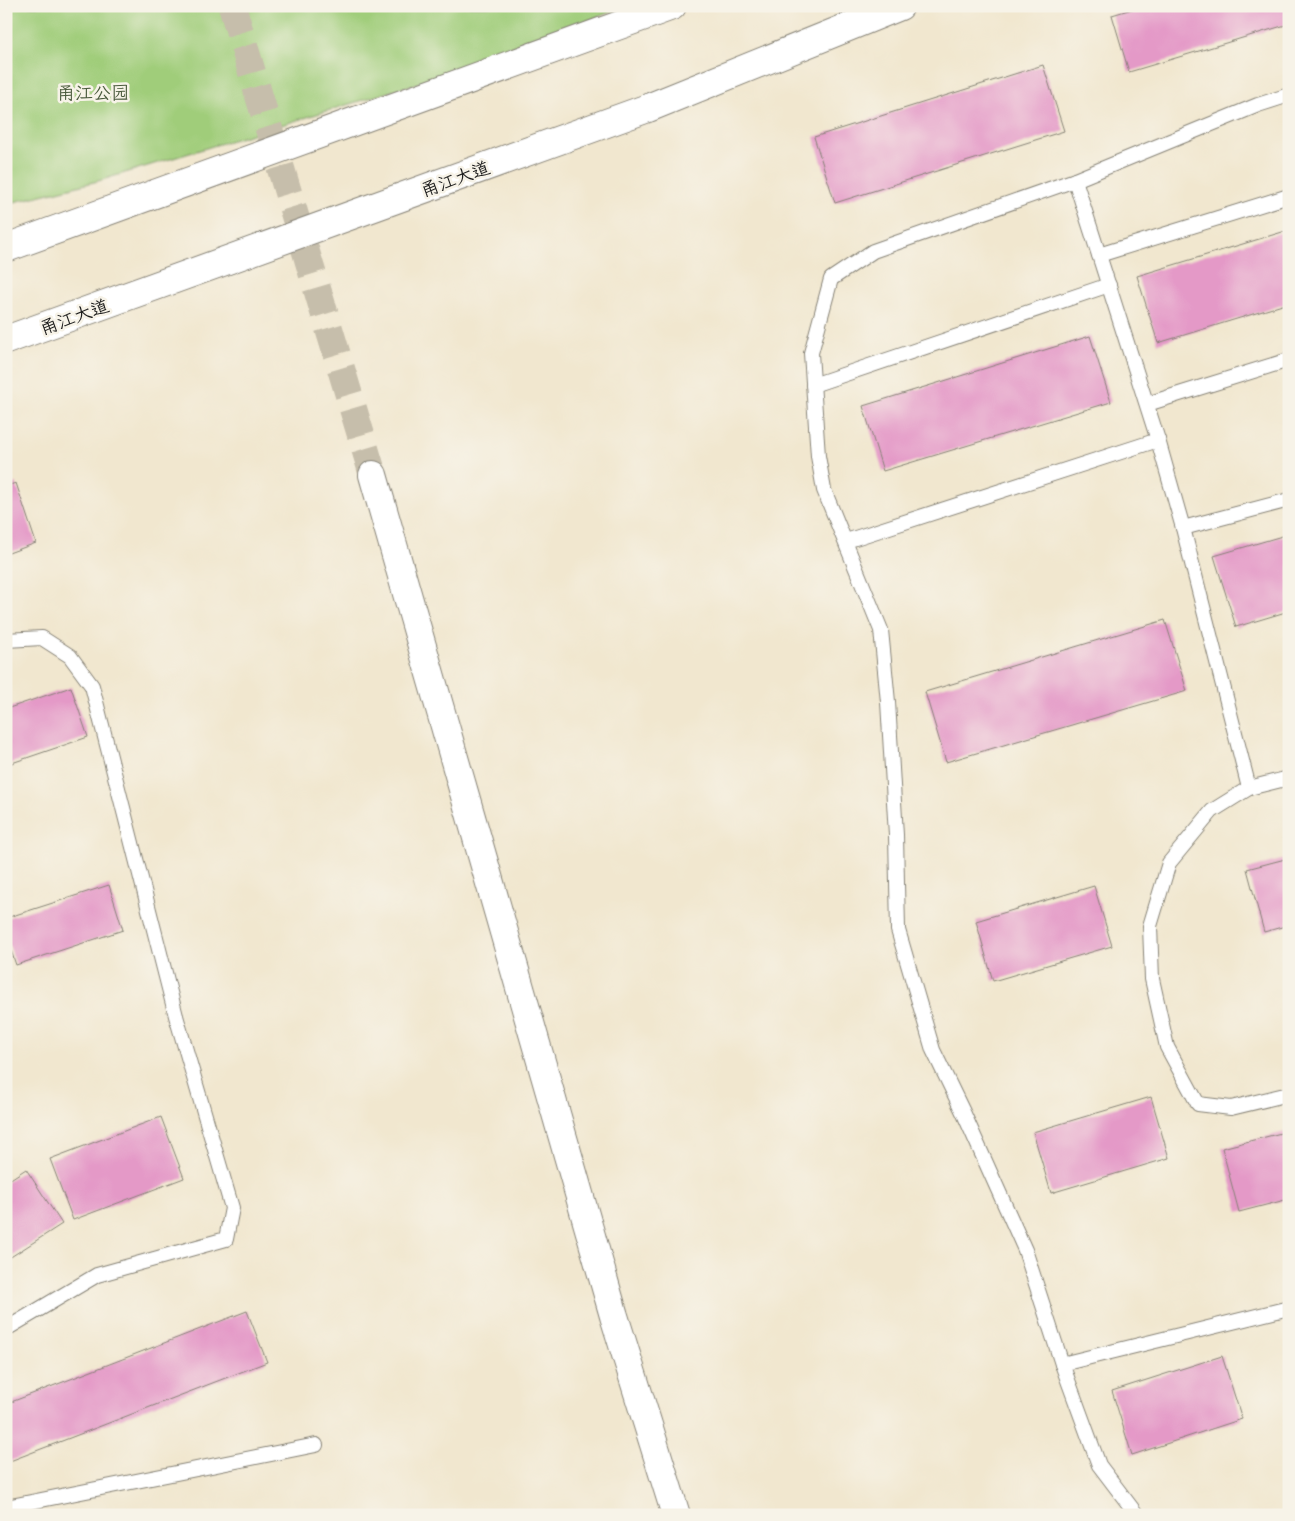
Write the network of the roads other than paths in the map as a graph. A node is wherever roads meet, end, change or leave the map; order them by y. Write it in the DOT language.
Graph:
graph roads {
  1 [pos="672,6"];
  2 [pos="900,6"];
  3 [pos="1289,95"];
  4 [pos="1075,180"];
  5 [pos="1289,196"];
  6 [pos="6,248"];
  7 [pos="1100,255"];
  8 [pos="1109,285"];
  9 [pos="6,340"];
  10 [pos="1289,360"];
  11 [pos="813,385"];
  12 [pos="1147,404"];
  13 [pos="1158,440"];
  14 [pos="373,475"];
  15 [pos="1289,500"];
  16 [pos="1182,528"];
  17 [pos="846,541"];
  18 [pos="6,640"];
  19 [pos="1289,778"];
  20 [pos="1249,788"];
  21 [pos="1289,1094"];
  22 [pos="1289,1308"];
  23 [pos="6,1329"];
  24 [pos="1062,1364"];
  25 [pos="316,1445"];
  26 [pos="6,1507"];
  27 [pos="676,1515"];
  28 [pos="1137,1515"];
  1 -- 6 [label="main road"];
  2 -- 9 [label="main road, 甬江大道"];
  3 -- 4 [label="lane"];
  4 -- 7 [label="lane"];
  4 -- 11 [label="lane"];
  5 -- 7 [label="lane"];
  7 -- 8 [label="lane"];
  8 -- 11 [label="lane"];
  8 -- 12 [label="lane"];
  10 -- 12 [label="lane"];
  11 -- 17 [label="lane"];
  12 -- 13 [label="lane"];
  13 -- 16 [label="lane"];
  13 -- 17 [label="lane"];
  14 -- 27 [label="main road"];
  15 -- 16 [label="lane"];
  16 -- 20 [label="lane"];
  17 -- 24 [label="lane"];
  18 -- 23 [label="lane"];
  19 -- 20 [label="lane"];
  20 -- 21 [label="lane"];
  22 -- 24 [label="lane"];
  24 -- 28 [label="lane"];
  25 -- 26 [label="lane"];
}
